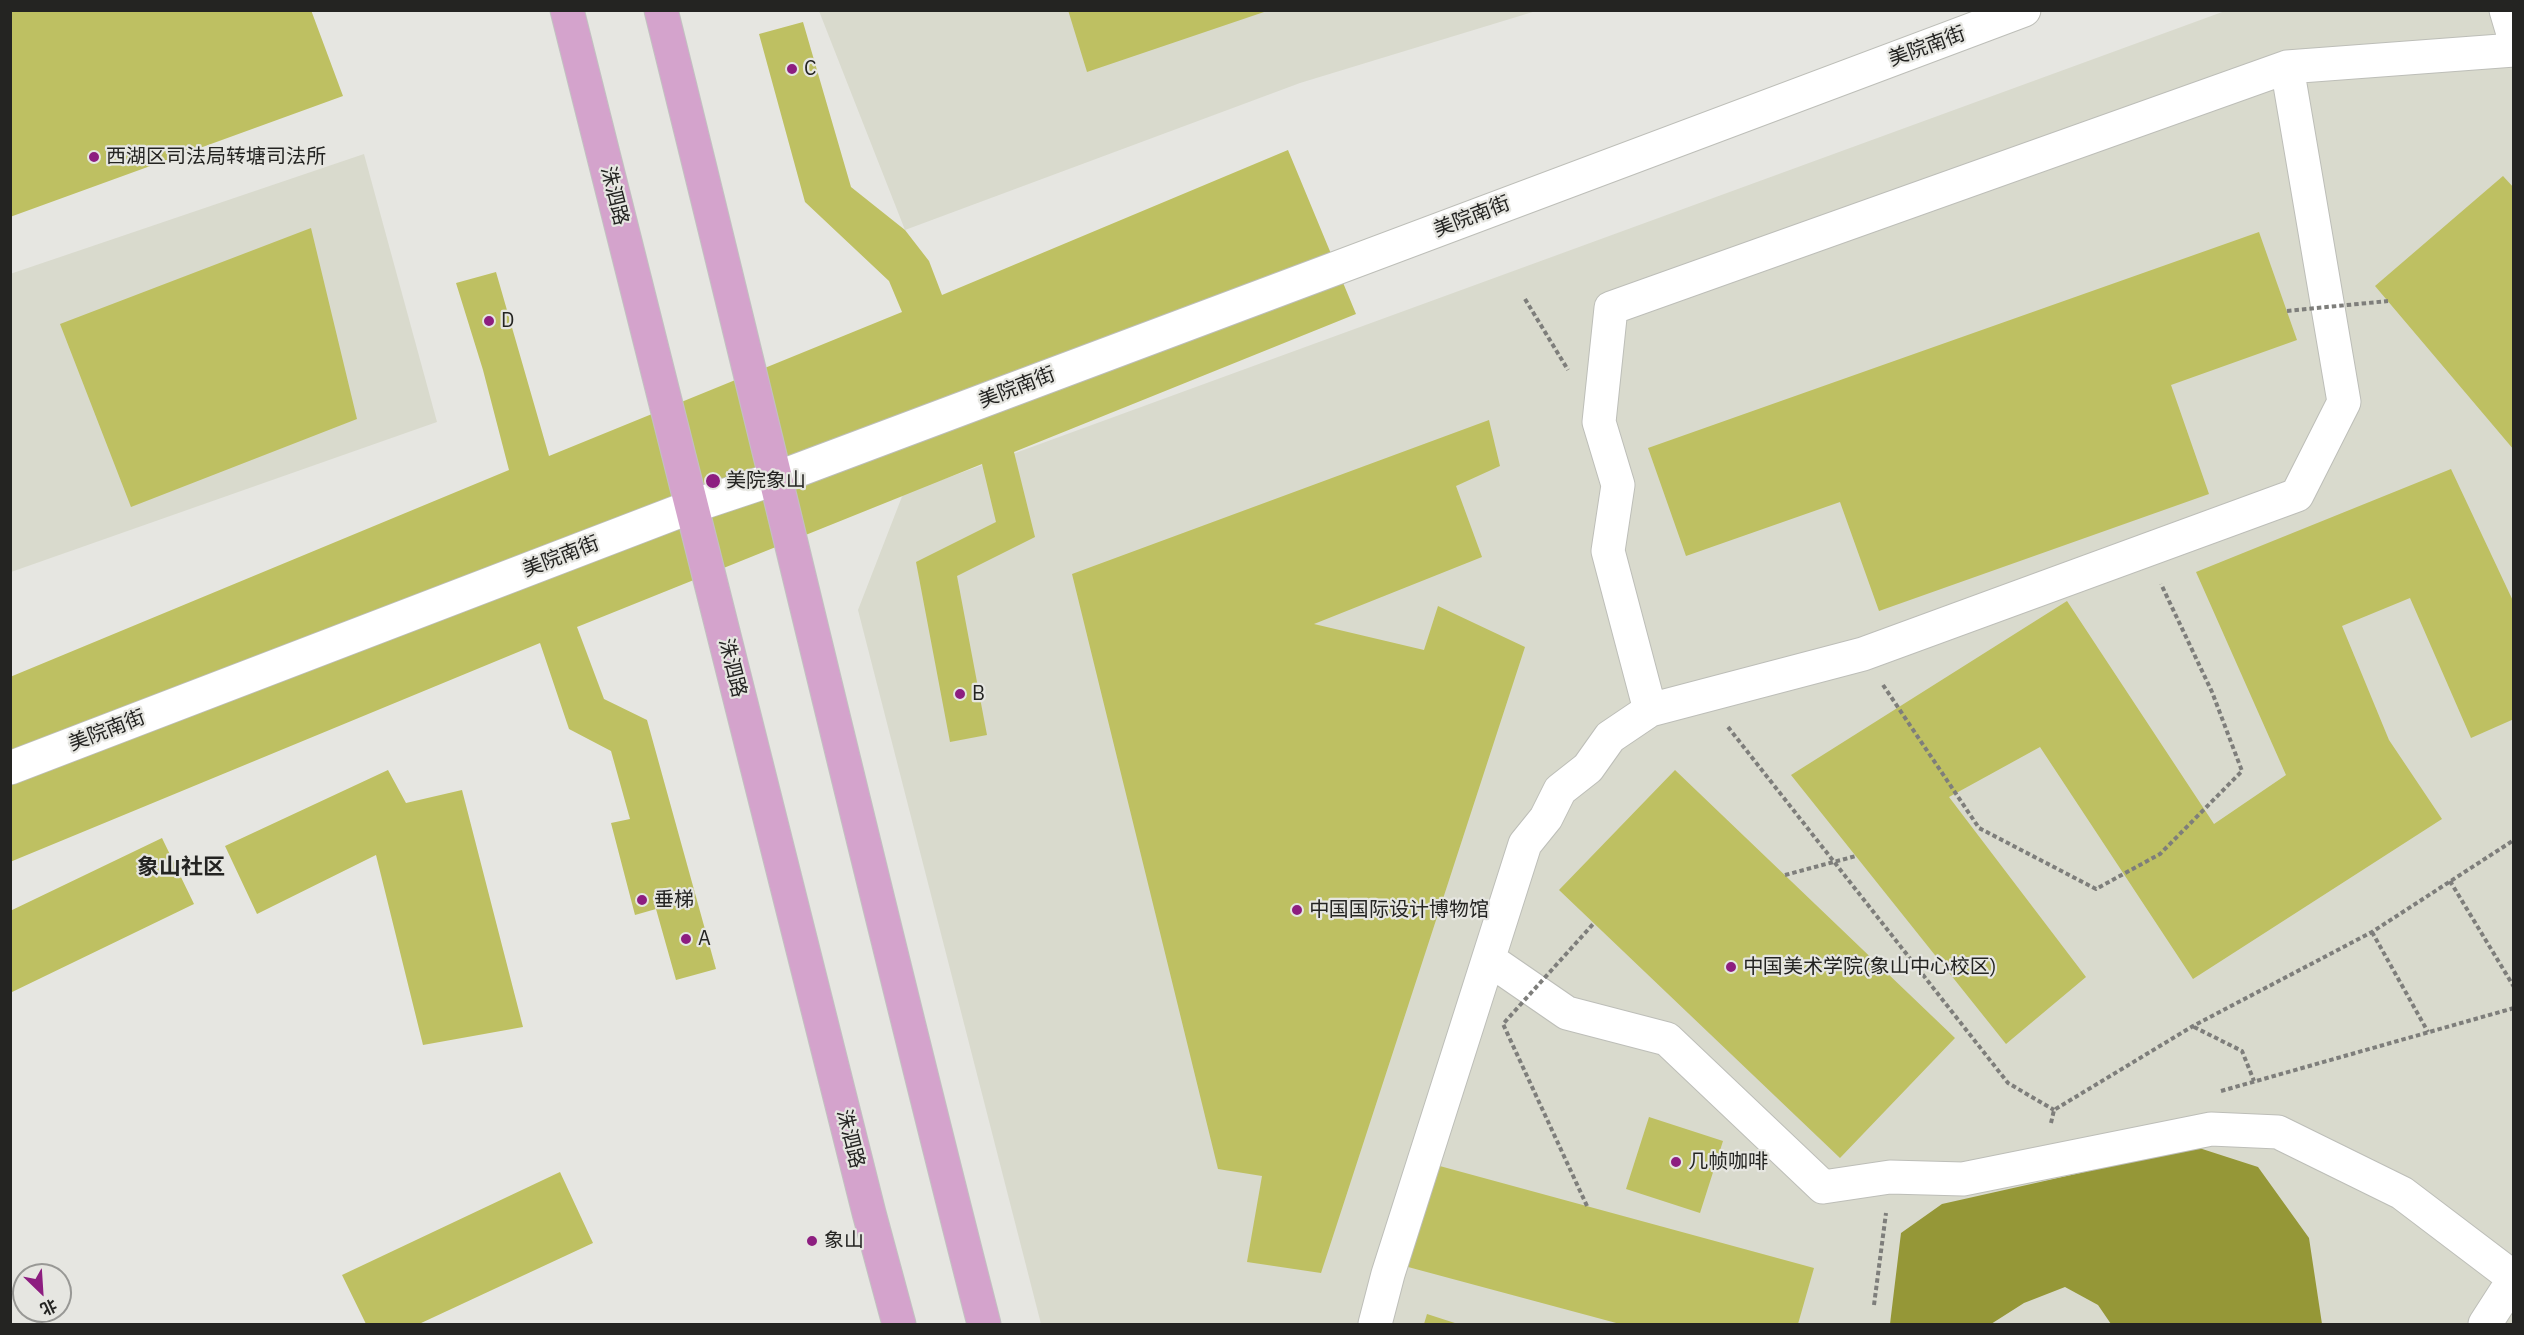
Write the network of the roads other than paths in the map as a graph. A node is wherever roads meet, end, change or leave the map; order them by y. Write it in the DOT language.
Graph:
graph roads {
  1 [pos="567,10"];
  2 [pos="662,10"];
  3 [pos="2024,10"];
  4 [pos="2506,10"];
  5 [pos="2514,37"];
  6 [pos="2514,50"];
  7 [pos="2287,67"];
  8 [pos="777,478"];
  9 [pos="693,506"];
  10 [pos="1650,710"];
  11 [pos="10,768"];
  12 [pos="1490,960"];
  13 [pos="2514,1278"];
  14 [pos="899,1324"];
  15 [pos="984,1324"];
  16 [pos="1375,1324"];
  17 [pos="2485,1324"];
  1 -- 9 [label="main road, 洙泗路"];
  2 -- 8 [label="main road"];
  3 -- 8 [label="street, 美院南街"];
  4 -- 5 [label="street"];
  6 -- 7 [label="street"];
  7 -- 10 [label="street"];
  7 -- 10 [label="street"];
  8 -- 9 [label="street, 美院南街"];
  8 -- 15 [label="main road"];
  9 -- 11 [label="street, 美院南街"];
  9 -- 14 [label="main road, 洙泗路"];
  10 -- 12 [label="street"];
  12 -- 13 [label="street"];
  12 -- 16 [label="street"];
  13 -- 17 [label="street"];
}
